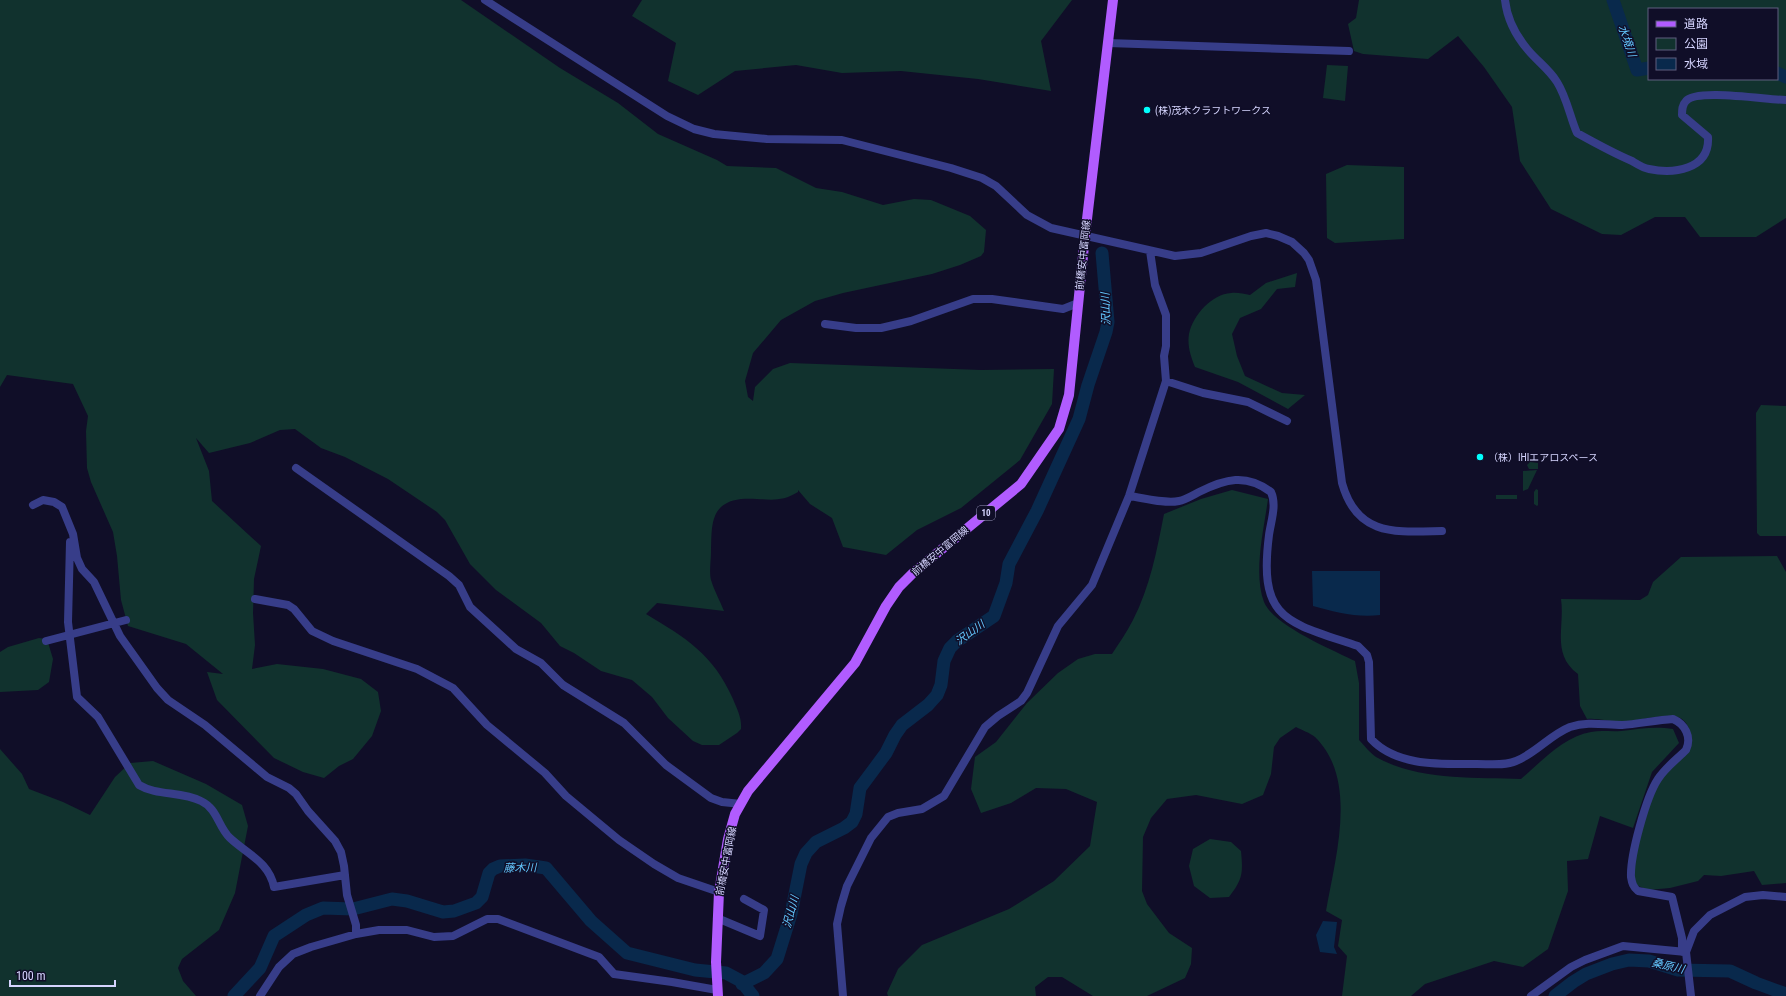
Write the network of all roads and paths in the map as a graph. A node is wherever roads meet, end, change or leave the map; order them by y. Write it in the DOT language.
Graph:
graph roads {
  1 [pos="485,0"];
  2 [pos="1113,0"];
  3 [pos="1505,0"];
  4 [pos="1108,43"];
  5 [pos="1349,50"];
  6 [pos="1786,100"];
  7 [pos="1085,236"];
  8 [pos="1150,251"];
  9 [pos="1078,304"];
  10 [pos="825,324"];
  11 [pos="1166,381"];
  12 [pos="1287,421"];
  13 [pos="296,468"];
  14 [pos="1129,496"];
  15 [pos="33,505"];
  16 [pos="70,528"];
  17 [pos="1442,531"];
  18 [pos="255,599"];
  19 [pos="126,620"];
  20 [pos="46,641"];
  21 [pos="741,804"];
  22 [pos="345,875"];
  23 [pos="719,892"];
  24 [pos="1786,897"];
  25 [pos="744,899"];
  26 [pos="716,918"];
  27 [pos="356,934"];
  28 [pos="1684,952"];
  29 [pos="717,991"];
  30 [pos="260,996"];
  31 [pos="843,996"];
  32 [pos="1531,996"];
  33 [pos="1691,996"];
  1 -- 7 [label="street"];
  2 -- 4 [label="main road, 前橋安中富岡線 / 10"];
  3 -- 6 [label="street"];
  4 -- 5 [label="street"];
  4 -- 7 [label="main road, 前橋安中富岡線 / 10"];
  7 -- 8 [label="street"];
  7 -- 9 [label="main road, 前橋安中富岡線 / 10"];
  8 -- 11 [label="street"];
  8 -- 17 [label="street"];
  9 -- 10 [label="street"];
  9 -- 21 [label="main road, 前橋安中富岡線 / 10"];
  11 -- 12 [label="street"];
  11 -- 14 [label="street"];
  13 -- 21 [label="street"];
  14 -- 28 [label="street"];
  14 -- 31 [label="street"];
  15 -- 16 [label="street"];
  16 -- 22 [label="street"];
  16 -- 22 [label="street"];
  18 -- 23 [label="street"];
  19 -- 20 [label="street"];
  21 -- 23 [label="main road, 前橋安中富岡線 / 10"];
  22 -- 27 [label="street"];
  23 -- 26 [label="main road, 前橋安中富岡線 / 10"];
  24 -- 28 [label="street"];
  25 -- 26 [label="street"];
  26 -- 29 [label="main road, 前橋安中富岡線 / 10"];
  27 -- 29 [label="street"];
  27 -- 30 [label="street"];
  28 -- 32 [label="street"];
  28 -- 33 [label="street"];
}
